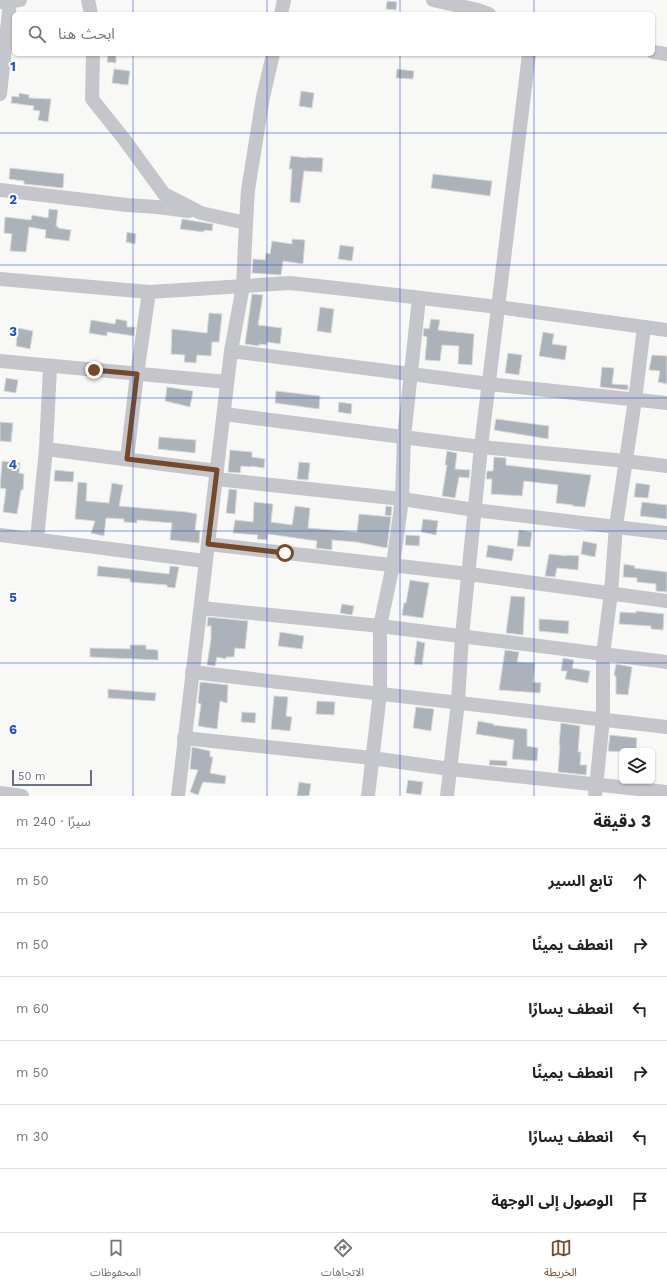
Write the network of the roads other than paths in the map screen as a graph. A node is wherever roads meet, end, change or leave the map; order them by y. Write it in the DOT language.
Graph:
graph roads {
  1 [pos="88,0"];
  2 [pos="284,0"];
  3 [pos="433,0"];
  4 [pos="10,1"];
  5 [pos="91,12"];
  6 [pos="281,12"];
  7 [pos="484,12"];
  8 [pos="655,52"];
  9 [pos="667,54"];
  10 [pos="93,56"];
  11 [pos="273,56"];
  12 [pos="529,56"];
  13 [pos="0,94"];
  14 [pos="0,190"];
  15 [pos="202,213"];
  16 [pos="246,223"];
  17 [pos="0,279"];
  18 [pos="243,286"];
  19 [pos="149,292"];
  20 [pos="419,298"];
  21 [pos="498,307"];
  22 [pos="644,327"];
  23 [pos="667,330"];
  24 [pos="231,351"];
  25 [pos="0,361"];
  26 [pos="50,367"];
  27 [pos="137,374"];
  28 [pos="410,374"];
  29 [pos="227,382"];
  30 [pos="489,384"];
  31 [pos="635,400"];
  32 [pos="667,403"];
  33 [pos="224,414"];
  34 [pos="404,437"];
  35 [pos="481,447"];
  36 [pos="46,449"];
  37 [pos="127,459"];
  38 [pos="626,461"];
  39 [pos="667,466"];
  40 [pos="216,475"];
  41 [pos="402,499"];
  42 [pos="475,510"];
  43 [pos="616,526"];
  44 [pos="667,533"];
  45 [pos="0,535"];
  46 [pos="37,539"];
  47 [pos="208,544"];
  48 [pos="205,561"];
  49 [pos="393,565"];
  50 [pos="469,574"];
  51 [pos="611,594"];
  52 [pos="667,601"];
  53 [pos="201,608"];
  54 [pos="380,626"];
  55 [pos="462,636"];
  56 [pos="603,654"];
  57 [pos="667,662"];
  58 [pos="192,672"];
  59 [pos="380,693"];
  60 [pos="458,702"];
  61 [pos="603,719"];
  62 [pos="667,727"];
  63 [pos="184,738"];
  64 [pos="372,758"];
  65 [pos="450,769"];
  66 [pos="596,790"];
  67 [pos="667,792"];
  68 [pos="0,793"];
  69 [pos="22,796"];
  70 [pos="178,796"];
  71 [pos="368,796"];
  72 [pos="447,796"];
  1 -- 5 [label="street"];
  2 -- 6 [label="street"];
  3 -- 7 [label="street"];
  4 -- 13 [label="street"];
  8 -- 9 [label="street"];
  10 -- 15 [label="street"];
  11 -- 16 [label="street"];
  12 -- 21 [label="street"];
  14 -- 15 [label="street"];
  15 -- 16 [label="street"];
  16 -- 18 [label="street"];
  17 -- 19 [label="street"];
  18 -- 19 [label="street"];
  18 -- 20 [label="street"];
  18 -- 24 [label="street"];
  19 -- 27 [label="street"];
  20 -- 21 [label="street"];
  20 -- 28 [label="street"];
  21 -- 22 [label="street"];
  21 -- 30 [label="street"];
  22 -- 23 [label="street"];
  22 -- 31 [label="street"];
  24 -- 28 [label="street"];
  24 -- 29 [label="street"];
  25 -- 26 [label="street"];
  26 -- 27 [label="street"];
  26 -- 36 [label="street"];
  27 -- 29 [label="street"];
  27 -- 37 [label="street"];
  28 -- 30 [label="street"];
  28 -- 34 [label="street"];
  29 -- 33 [label="street"];
  30 -- 31 [label="street"];
  30 -- 35 [label="street"];
  31 -- 32 [label="street"];
  31 -- 38 [label="street"];
  33 -- 34 [label="street"];
  33 -- 40 [label="street"];
  34 -- 35 [label="street"];
  34 -- 41 [label="street"];
  35 -- 38 [label="street"];
  35 -- 42 [label="street"];
  36 -- 37 [label="street"];
  36 -- 46 [label="street"];
  37 -- 40 [label="street"];
  38 -- 39 [label="street"];
  38 -- 43 [label="street"];
  40 -- 41 [label="street"];
  40 -- 47 [label="street"];
  41 -- 42 [label="street"];
  41 -- 49 [label="street"];
  42 -- 43 [label="street"];
  42 -- 50 [label="street"];
  43 -- 44 [label="street"];
  43 -- 51 [label="street"];
  45 -- 46 [label="street"];
  46 -- 48 [label="street"];
  47 -- 48 [label="street"];
  47 -- 49 [label="street"];
  48 -- 53 [label="street"];
  49 -- 50 [label="street"];
  49 -- 54 [label="street"];
  50 -- 51 [label="street"];
  50 -- 55 [label="street"];
  51 -- 52 [label="street"];
  51 -- 56 [label="street"];
  53 -- 54 [label="street"];
  53 -- 58 [label="street"];
  54 -- 55 [label="street"];
  54 -- 59 [label="street"];
  55 -- 56 [label="street"];
  55 -- 60 [label="street"];
  56 -- 57 [label="street"];
  56 -- 61 [label="street"];
  58 -- 59 [label="street"];
  58 -- 63 [label="street"];
  59 -- 60 [label="street"];
  59 -- 64 [label="street"];
  60 -- 61 [label="street"];
  60 -- 65 [label="street"];
  61 -- 62 [label="street"];
  61 -- 66 [label="street"];
  63 -- 64 [label="street"];
  63 -- 70 [label="street"];
  64 -- 65 [label="street"];
  64 -- 71 [label="street"];
  65 -- 66 [label="street"];
  65 -- 72 [label="street"];
  66 -- 67 [label="street"];
  68 -- 69 [label="street"];
}
